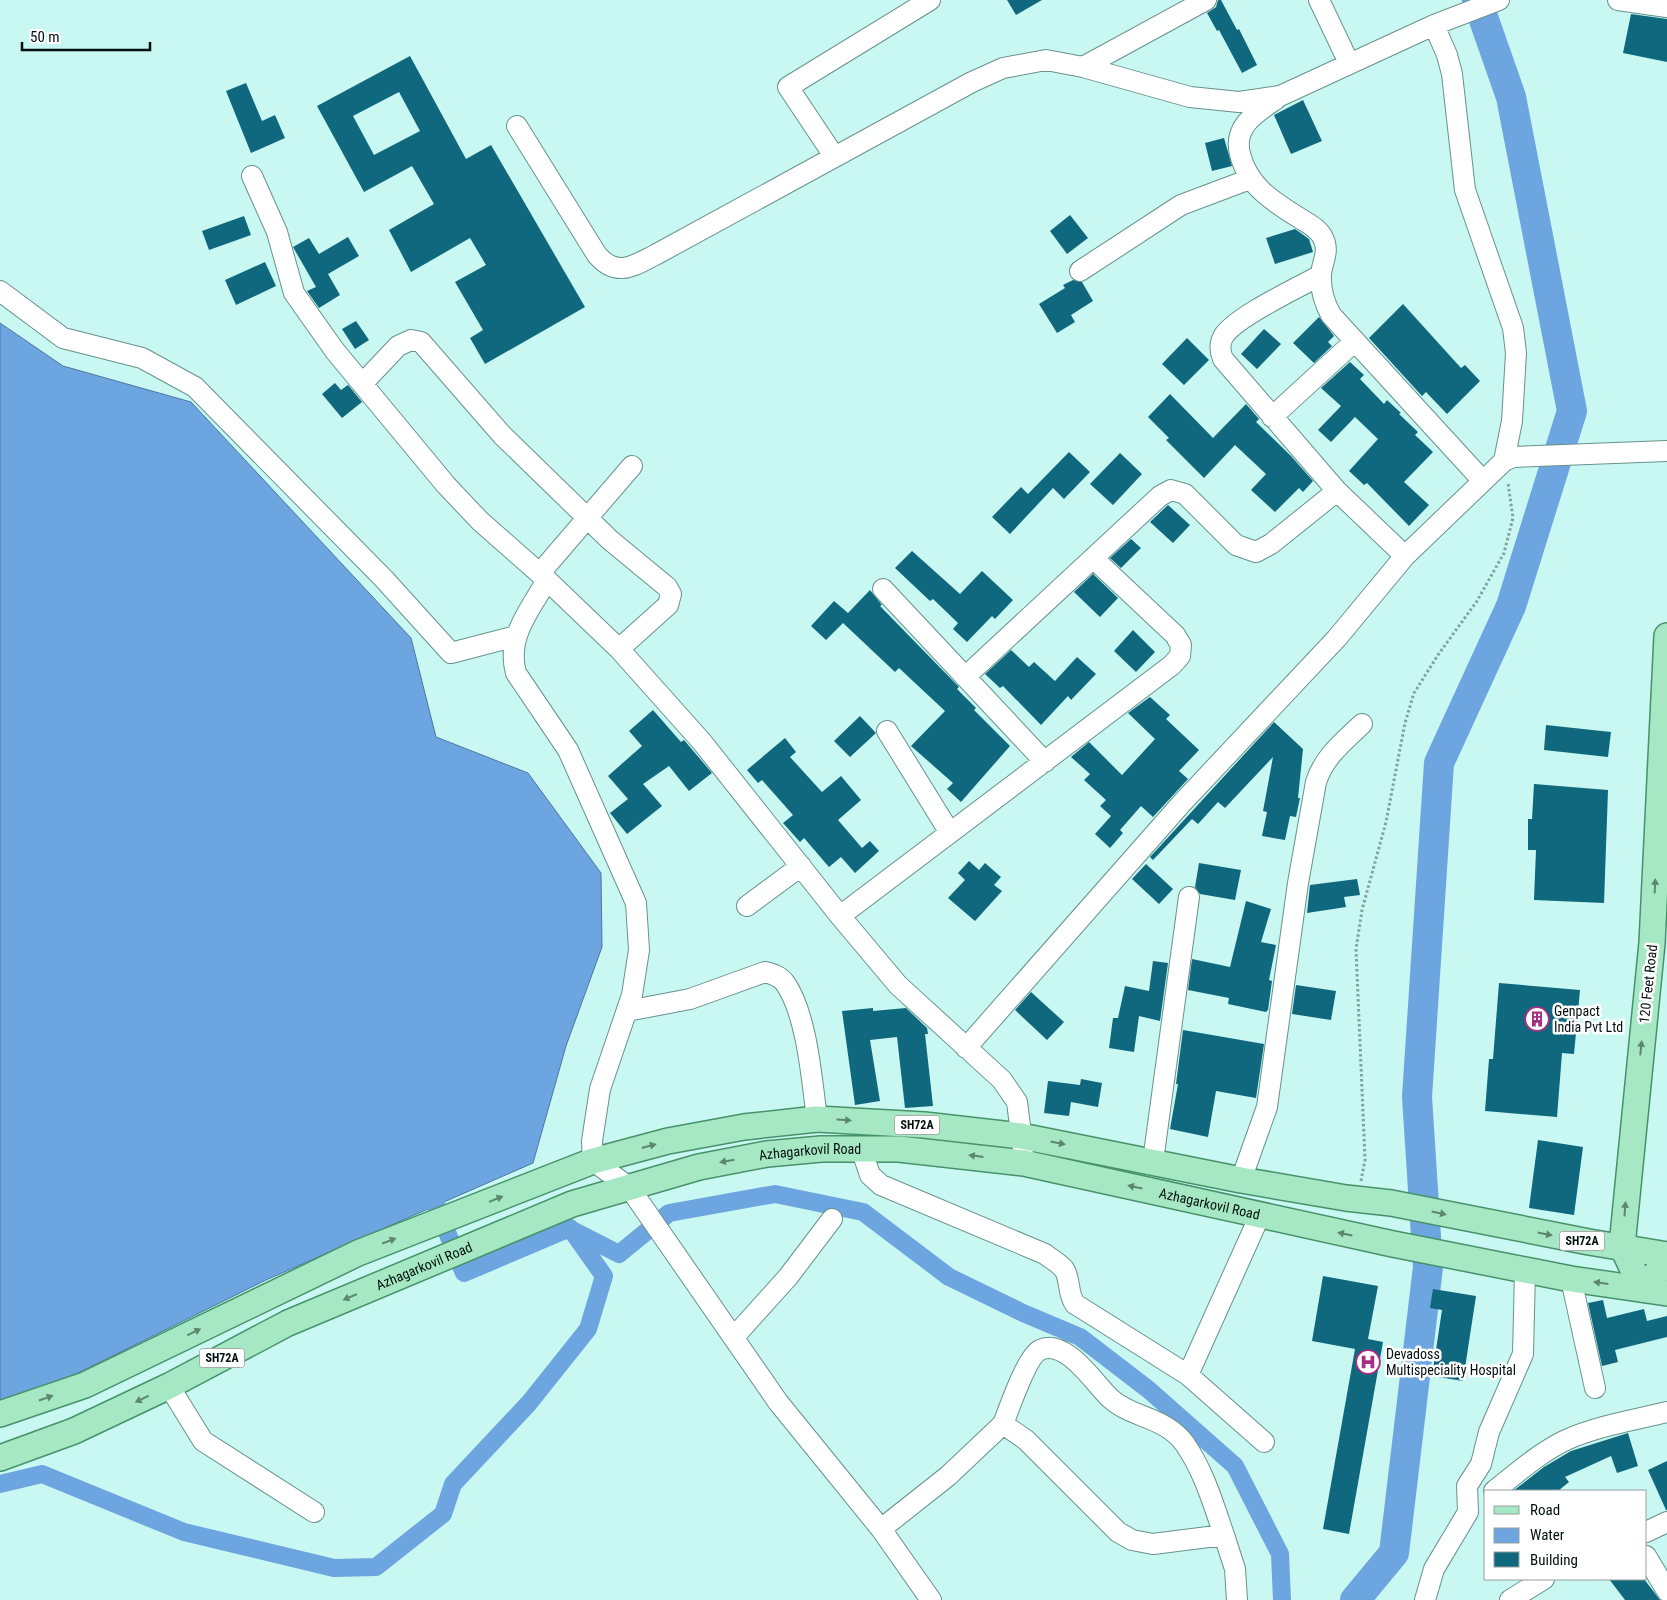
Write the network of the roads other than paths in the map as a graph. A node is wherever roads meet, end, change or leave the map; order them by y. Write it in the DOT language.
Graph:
graph roads {
  1 [pos="930,0"];
  2 [pos="1206,0"];
  3 [pos="1320,0"];
  4 [pos="1499,0"];
  5 [pos="1618,0"];
  6 [pos="1667,7"];
  7 [pos="1439,23"];
  8 [pos="1349,63"];
  9 [pos="1083,66"];
  10 [pos="1280,96"];
  11 [pos="517,126"];
  12 [pos="834,156"];
  13 [pos="252,176"];
  14 [pos="1250,179"];
  15 [pos="1080,271"];
  16 [pos="1321,275"];
  17 [pos="0,291"];
  18 [pos="1355,341"];
  19 [pos="364,383"];
  20 [pos="1272,417"];
  21 [pos="1667,451"];
  22 [pos="1509,459"];
  23 [pos="632,466"];
  24 [pos="1483,481"];
  25 [pos="1336,491"];
  26 [pos="587,518"];
  27 [pos="1405,556"];
  28 [pos="1093,558"];
  29 [pos="544,576"];
  30 [pos="883,589"];
  31 [pos="516,636"];
  32 [pos="1667,636"];
  33 [pos="619,649"];
  34 [pos="965,677"];
  35 [pos="1362,724"];
  36 [pos="887,731"];
  37 [pos="1045,762"];
  38 [pos="950,833"];
  39 [pos="801,866"];
  40 [pos="1189,896"];
  41 [pos="746,906"];
  42 [pos="840,916"];
  43 [pos="1659,942"];
  44 [pos="627,1011"];
  45 [pos="966,1048"];
  46 [pos="817,1119"];
  47 [pos="1021,1136"];
  48 [pos="861,1148"];
  49 [pos="593,1161"];
  50 [pos="1153,1161"];
  51 [pos="1024,1163"];
  52 [pos="1241,1180"];
  53 [pos="629,1187"];
  54 [pos="1260,1216"];
  55 [pos="832,1219"];
  56 [pos="1622,1246"];
  57 [pos="1667,1255"];
  58 [pos="1667,1260"];
  59 [pos="1525,1271"];
  60 [pos="1571,1279"];
  61 [pos="1642,1289"];
  62 [pos="1667,1293"];
  63 [pos="734,1337"];
  64 [pos="1188,1375"];
  65 [pos="168,1386"];
  66 [pos="1595,1388"];
  67 [pos="1667,1412"];
  68 [pos="0,1414"];
  69 [pos="1003,1424"];
  70 [pos="1264,1442"];
  71 [pos="0,1458"];
  72 [pos="1495,1490"];
  73 [pos="1484,1500"];
  74 [pos="314,1512"];
  75 [pos="1468,1512"];
  76 [pos="1667,1522"];
  77 [pos="880,1529"];
  78 [pos="1647,1532"];
  79 [pos="1224,1535"];
  80 [pos="1647,1558"];
  81 [pos="1542,1580"];
  82 [pos="1667,1591"];
  83 [pos="925,1598"];
  84 [pos="1238,1600"];
  85 [pos="1425,1600"];
  86 [pos="1510,1600"];
  1 -- 12 [label="street"];
  2 -- 9 [label="street"];
  3 -- 8 [label="street"];
  4 -- 7 [label="street"];
  5 -- 6 [label="street"];
  7 -- 8 [label="street"];
  7 -- 22 [label="street"];
  8 -- 10 [label="street"];
  9 -- 10 [label="street"];
  9 -- 12 [label="street"];
  10 -- 14 [label="street"];
  11 -- 12 [label="street"];
  13 -- 19 [label="street"];
  14 -- 15 [label="street"];
  14 -- 16 [label="street"];
  16 -- 18 [label="street"];
  16 -- 20 [label="street"];
  17 -- 31 [label="street"];
  18 -- 20 [label="street"];
  18 -- 24 [label="street"];
  19 -- 26 [label="street"];
  19 -- 29 [label="street"];
  20 -- 25 [label="street"];
  21 -- 22 [label="street"];
  22 -- 24 [label="street"];
  23 -- 26 [label="street"];
  24 -- 27 [label="street"];
  25 -- 27 [label="street"];
  25 -- 28 [label="street"];
  26 -- 29 [label="street"];
  26 -- 33 [label="street"];
  27 -- 45 [label="street"];
  28 -- 34 [label="street"];
  28 -- 37 [label="street"];
  29 -- 31 [label="street"];
  29 -- 33 [label="street"];
  30 -- 34 [label="street"];
  31 -- 44 [label="street"];
  43 -- 32 [label="main road, 120 Feet Road, one-way"];
  33 -- 39 [label="street"];
  34 -- 37 [label="street"];
  35 -- 52 [label="street"];
  36 -- 38 [label="street"];
  37 -- 38 [label="street"];
  38 -- 42 [label="street"];
  39 -- 41 [label="street"];
  39 -- 42 [label="street"];
  40 -- 50 [label="street"];
  42 -- 45 [label="street"];
  56 -- 43 [label="main road, 120 Feet Road, one-way"];
  44 -- 46 [label="street"];
  44 -- 49 [label="street"];
  45 -- 47 [label="street"];
  46 -- 47 [label="main road, Azhagarkovil Road / SH72A, one-way"];
  49 -- 46 [label="main road, Azhagarkovil Road / SH72A, one-way"];
  47 -- 50 [label="main road, Azhagarkovil Road / SH72A, one-way"];
  47 -- 51 [label="street"];
  51 -- 48 [label="main road, Azhagarkovil Road / SH72A, one-way"];
  48 -- 53 [label="main road, Azhagarkovil Road / SH72A, one-way"];
  48 -- 64 [label="street"];
  49 -- 53 [label="street"];
  68 -- 49 [label="main road, Azhagarkovil Road / SH72A, one-way"];
  50 -- 52 [label="main road, Azhagarkovil Road / SH72A"];
  54 -- 51 [label="main road, Azhagarkovil Road / SH72A, one-way"];
  52 -- 56 [label="main road, Azhagarkovil Road / SH72A, one-way"];
  53 -- 63 [label="street"];
  53 -- 65 [label="main road, Azhagarkovil Road / SH72A, one-way"];
  59 -- 54 [label="main road, Azhagarkovil Road / SH72A, one-way"];
  54 -- 64 [label="street"];
  55 -- 63 [label="street"];
  56 -- 57 [label="main road, Azhagarkovil Road / SH72A"];
  56 -- 61 [label="main road"];
  58 -- 61 [label="main road"];
  59 -- 60 [label="main road, Azhagarkovil Road / SH72A"];
  59 -- 75 [label="street"];
  61 -- 60 [label="main road, Azhagarkovil Road / SH72A, one-way"];
  60 -- 66 [label="street"];
  61 -- 62 [label="main road, Azhagarkovil Road / SH72A"];
  63 -- 77 [label="street"];
  64 -- 70 [label="street"];
  65 -- 71 [label="main road, Azhagarkovil Road / SH72A, one-way"];
  65 -- 74 [label="street"];
  67 -- 72 [label="street"];
  69 -- 77 [label="street"];
  69 -- 79 [label="street"];
  69 -- 79 [label="street"];
  73 -- 75 [label="street"];
  75 -- 85 [label="street"];
  76 -- 78 [label="street"];
  77 -- 83 [label="street"];
  79 -- 84 [label="street"];
  80 -- 82 [label="street"];
  81 -- 86 [label="street"];
}
